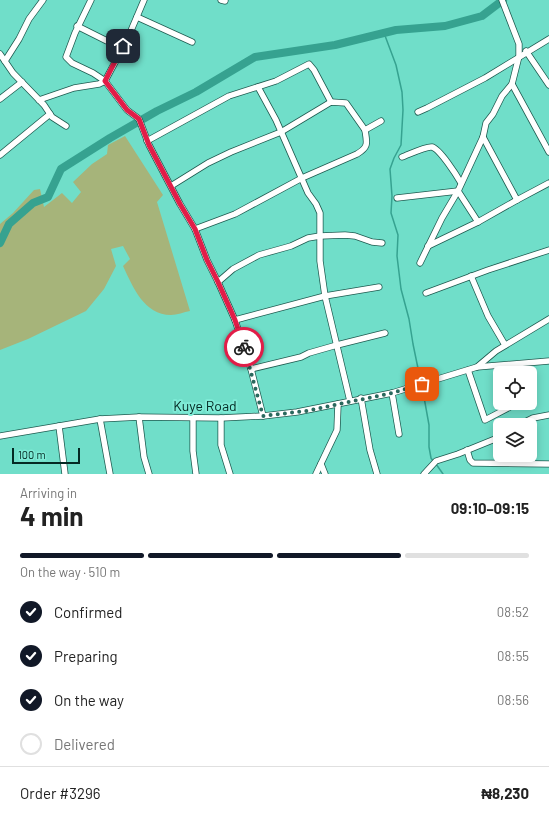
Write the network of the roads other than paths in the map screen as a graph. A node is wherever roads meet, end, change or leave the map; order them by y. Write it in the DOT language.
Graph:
graph roads {
  1 [pos="43,0"];
  2 [pos="92,0"];
  3 [pos="144,0"];
  4 [pos="502,0"];
  5 [pos="136,17"];
  6 [pos="77,26"];
  7 [pos="549,39"];
  8 [pos="192,42"];
  9 [pos="123,46"];
  10 [pos="526,52"];
  11 [pos="0,54"];
  12 [pos="519,56"];
  13 [pos="5,61"];
  14 [pos="105,81"];
  15 [pos="22,82"];
  16 [pos="512,84"];
  17 [pos="549,85"];
  18 [pos="258,87"];
  19 [pos="0,99"];
  20 [pos="39,100"];
  21 [pos="331,102"];
  22 [pos="418,112"];
  23 [pos="50,114"];
  24 [pos="381,121"];
  25 [pos="66,126"];
  26 [pos="365,130"];
  27 [pos="281,132"];
  28 [pos="483,137"];
  29 [pos="147,141"];
  30 [pos="549,152"];
  31 [pos="0,155"];
  32 [pos="402,157"];
  33 [pos="302,178"];
  34 [pos="461,183"];
  35 [pos="549,183"];
  36 [pos="171,186"];
  37 [pos="458,191"];
  38 [pos="397,198"];
  39 [pos="517,200"];
  40 [pos="478,222"];
  41 [pos="195,229"];
  42 [pos="320,236"];
  43 [pos="382,243"];
  44 [pos="428,246"];
  45 [pos="549,250"];
  46 [pos="420,263"];
  47 [pos="471,276"];
  48 [pos="218,282"];
  49 [pos="379,287"];
  50 [pos="426,293"];
  51 [pos="325,296"];
  52 [pos="549,319"];
  53 [pos="235,320"];
  54 [pos="385,333"];
  55 [pos="337,345"];
  56 [pos="505,345"];
  57 [pos="549,361"];
  58 [pos="477,367"];
  59 [pos="251,369"];
  60 [pos="468,370"];
  61 [pos="392,393"];
  62 [pos="361,398"];
  63 [pos="350,401"];
  64 [pos="338,404"];
  65 [pos="504,410"];
  66 [pos="549,415"];
  67 [pos="263,416"];
  68 [pos="139,417"];
  69 [pos="193,418"];
  70 [pos="221,418"];
  71 [pos="533,418"];
  72 [pos="100,419"];
  73 [pos="59,426"];
  74 [pos="399,434"];
  75 [pos="0,436"];
  76 [pos="493,440"];
  77 [pos="467,450"];
  78 [pos="321,464"];
  79 [pos="549,464"];
  80 [pos="65,474"];
  81 [pos="110,474"];
  82 [pos="149,474"];
  83 [pos="196,474"];
  84 [pos="230,474"];
  85 [pos="316,474"];
  86 [pos="325,474"];
  87 [pos="376,474"];
  88 [pos="424,474"];
  1 -- 13 [label="street"];
  2 -- 6 [label="street"];
  3 -- 5 [label="street"];
  4 -- 12 [label="street"];
  5 -- 8 [label="street"];
  5 -- 9 [label="street"];
  6 -- 9 [label="street"];
  6 -- 14 [label="street"];
  7 -- 10 [label="street"];
  9 -- 14 [label="street"];
  10 -- 12 [label="street"];
  10 -- 17 [label="street"];
  11 -- 13 [label="street"];
  12 -- 16 [label="street"];
  12 -- 22 [label="street"];
  13 -- 15 [label="street"];
  14 -- 20 [label="street"];
  14 -- 29 [label="street"];
  15 -- 19 [label="street"];
  15 -- 20 [label="street"];
  16 -- 28 [label="street"];
  16 -- 30 [label="street"];
  18 -- 21 [label="street"];
  18 -- 27 [label="street"];
  18 -- 29 [label="street"];
  20 -- 23 [label="street"];
  21 -- 26 [label="street"];
  21 -- 27 [label="street"];
  23 -- 25 [label="street"];
  23 -- 31 [label="street"];
  24 -- 26 [label="street"];
  26 -- 33 [label="street"];
  27 -- 33 [label="street"];
  27 -- 36 [label="street"];
  28 -- 34 [label="street"];
  28 -- 39 [label="street"];
  29 -- 36 [label="street"];
  32 -- 34 [label="street"];
  33 -- 41 [label="street"];
  33 -- 42 [label="street"];
  34 -- 37 [label="street"];
  35 -- 39 [label="street"];
  36 -- 41 [label="street"];
  37 -- 38 [label="street"];
  37 -- 40 [label="street"];
  37 -- 44 [label="street"];
  39 -- 40 [label="street"];
  40 -- 44 [label="street"];
  41 -- 48 [label="street"];
  42 -- 43 [label="street"];
  42 -- 48 [label="street"];
  42 -- 51 [label="street"];
  44 -- 46 [label="street"];
  45 -- 47 [label="street"];
  47 -- 50 [label="street"];
  47 -- 56 [label="street"];
  48 -- 53 [label="street"];
  49 -- 51 [label="street"];
  51 -- 53 [label="street"];
  51 -- 55 [label="street"];
  52 -- 56 [label="street"];
  53 -- 59 [label="street"];
  54 -- 55 [label="street"];
  55 -- 59 [label="street"];
  55 -- 63 [label="street"];
  56 -- 58 [label="street"];
  57 -- 58 [label="street, Kuye Road"];
  58 -- 60 [label="street, Kuye Road"];
  59 -- 67 [label="street"];
  60 -- 61 [label="street, Kuye Road"];
  60 -- 65 [label="street"];
  61 -- 62 [label="street, Kuye Road"];
  61 -- 74 [label="street"];
  62 -- 63 [label="street, Kuye Road"];
  62 -- 87 [label="street"];
  63 -- 64 [label="street, Kuye Road"];
  64 -- 67 [label="street, Kuye Road"];
  64 -- 78 [label="street"];
  66 -- 71 [label="street"];
  67 -- 70 [label="street, Kuye Road"];
  68 -- 69 [label="street, Kuye Road"];
  68 -- 72 [label="street, Kuye Road"];
  68 -- 82 [label="street"];
  69 -- 70 [label="street, Kuye Road"];
  69 -- 83 [label="street"];
  70 -- 84 [label="street"];
  72 -- 73 [label="street, Kuye Road"];
  72 -- 81 [label="street"];
  73 -- 75 [label="street, Kuye Road"];
  73 -- 80 [label="street"];
  76 -- 77 [label="street"];
  77 -- 79 [label="street"];
  77 -- 88 [label="street"];
  78 -- 85 [label="street"];
  78 -- 86 [label="street"];
}
